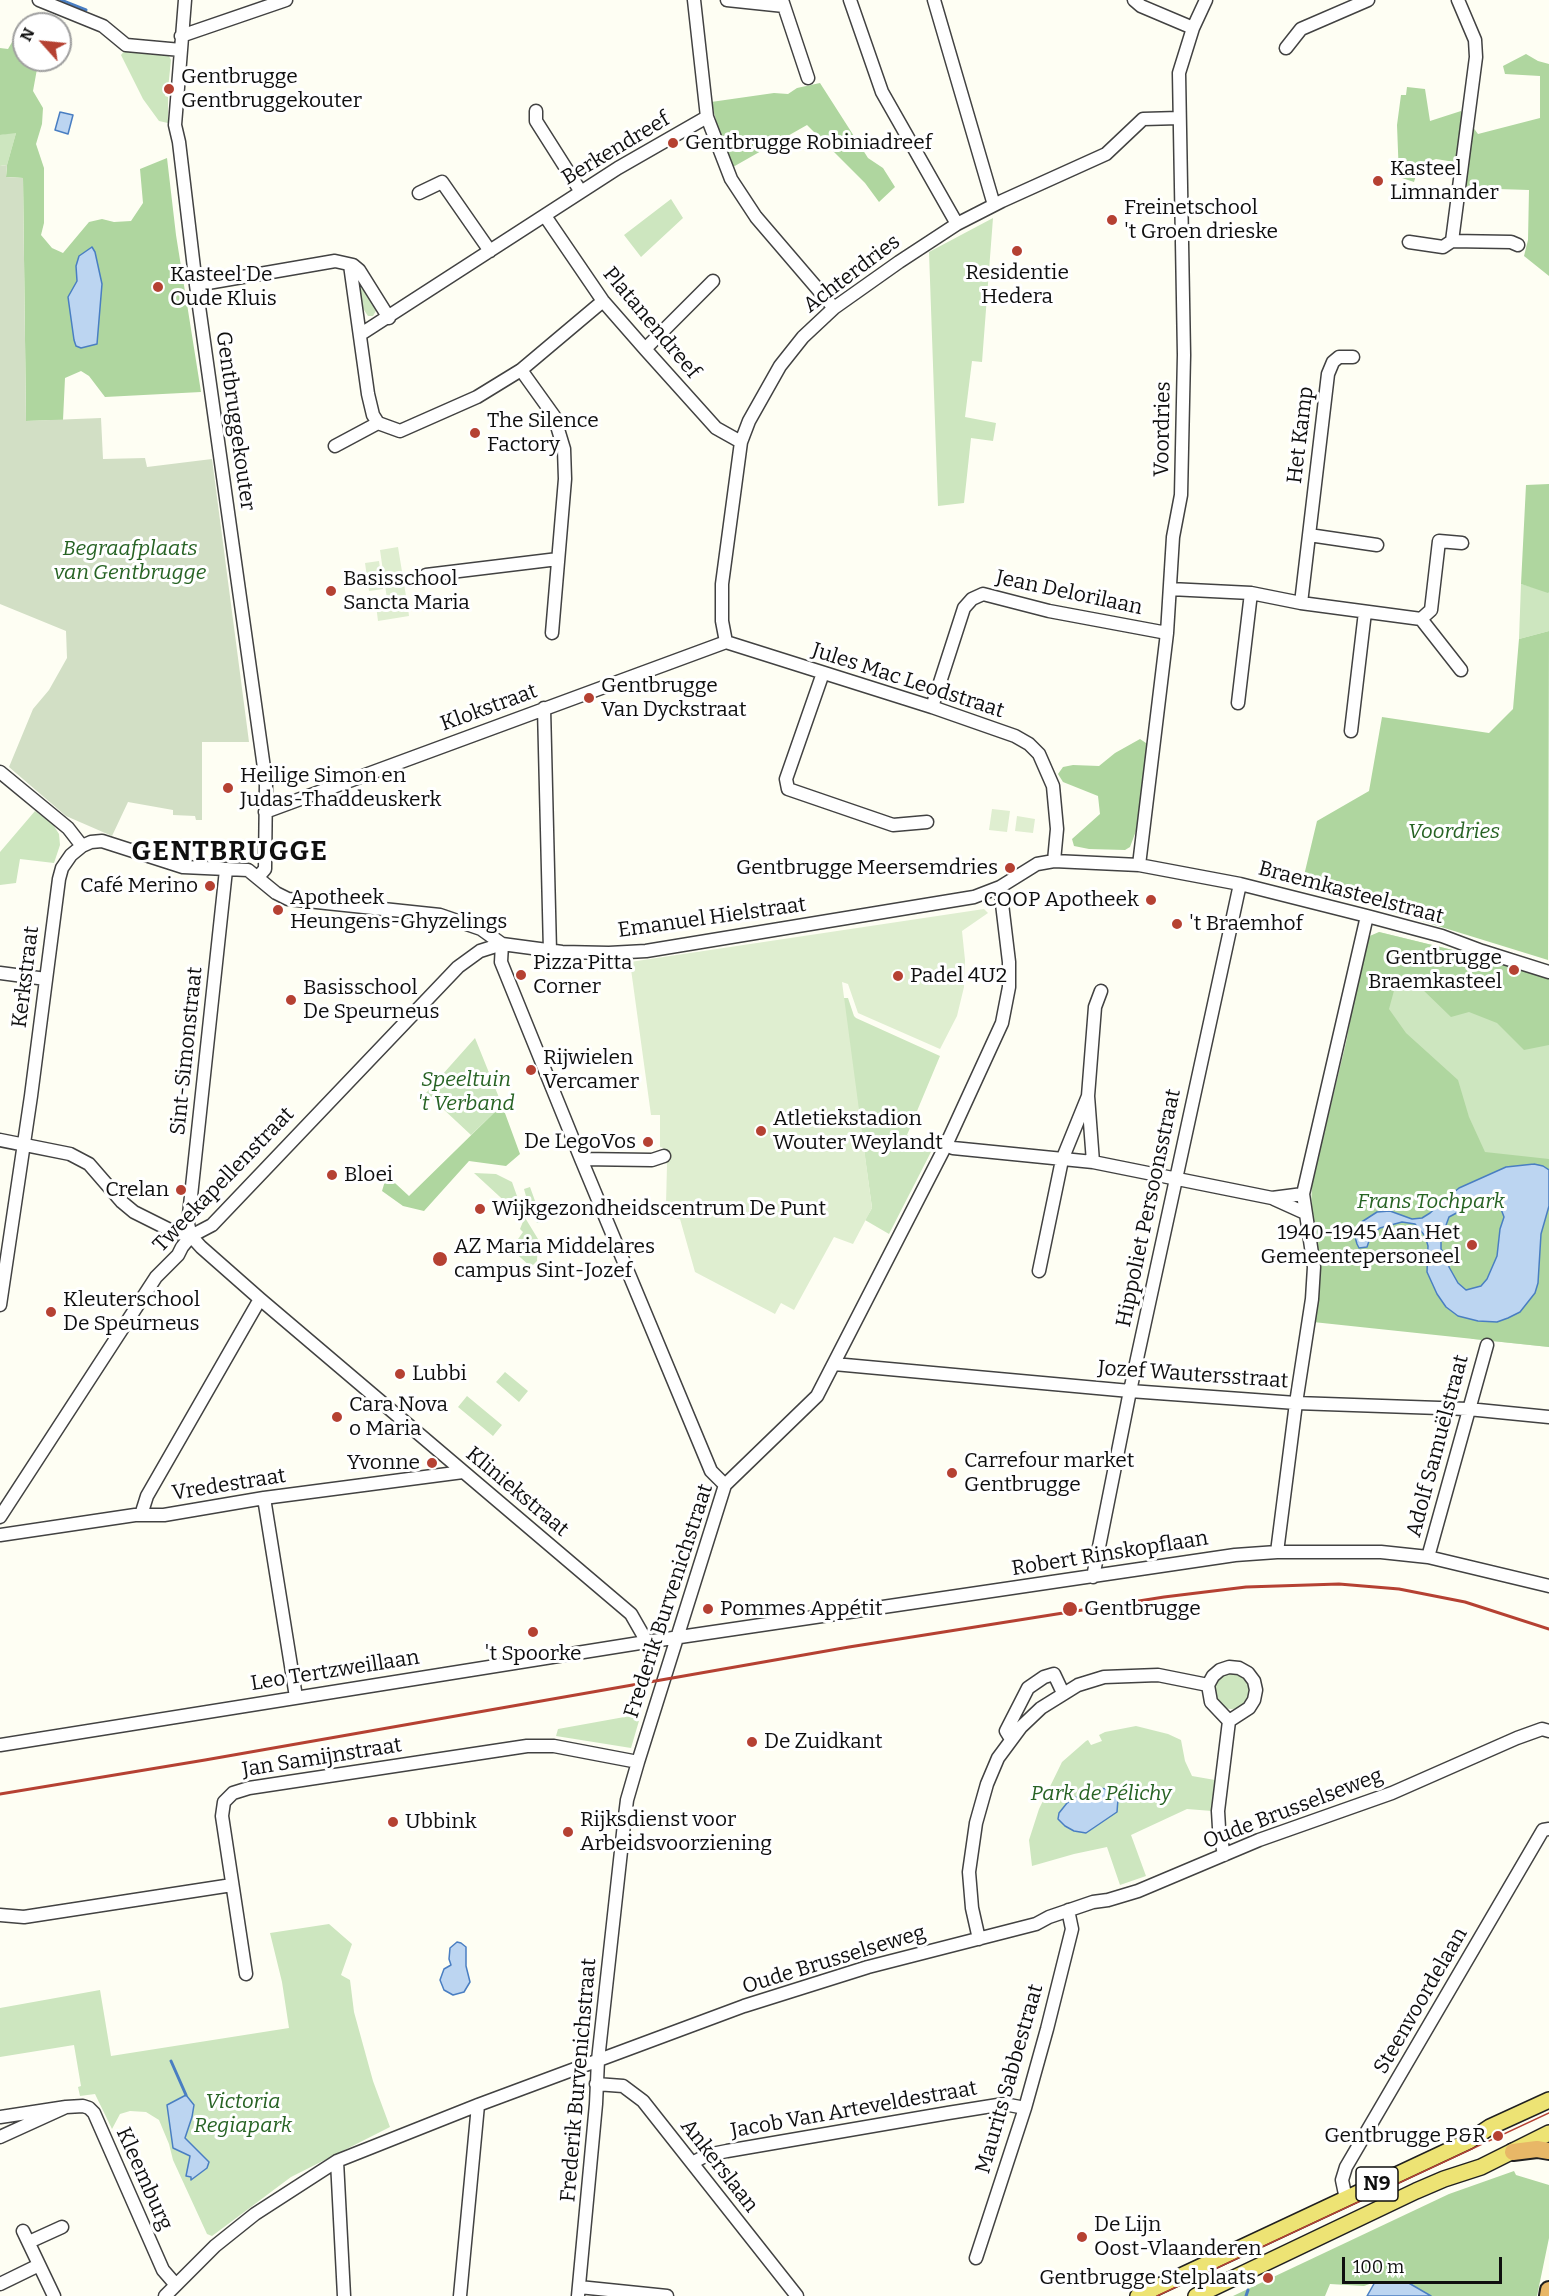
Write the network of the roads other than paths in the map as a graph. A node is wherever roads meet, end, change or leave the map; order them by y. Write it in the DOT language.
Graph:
graph roads {
  1 [pos="39,0"];
  2 [pos="185,0"];
  3 [pos="286,0"];
  4 [pos="694,0"];
  5 [pos="727,0"];
  6 [pos="850,0"];
  7 [pos="934,0"];
  8 [pos="1134,0"];
  9 [pos="1206,0"];
  10 [pos="1368,0"];
  11 [pos="1458,0"];
  12 [pos="783,3"];
  13 [pos="1193,28"];
  14 [pos="182,36"];
  15 [pos="1286,48"];
  16 [pos="181,50"];
  17 [pos="808,78"];
  18 [pos="536,111"];
  19 [pos="708,117"];
  20 [pos="1179,118"];
  21 [pos="581,192"];
  22 [pos="419,193"];
  23 [pos="994,205"];
  24 [pos="545,216"];
  25 [pos="957,224"];
  26 [pos="1452,240"];
  27 [pos="1409,242"];
  28 [pos="1518,245"];
  29 [pos="490,251"];
  30 [pos="350,265"];
  31 [pos="713,281"];
  32 [pos="196,285"];
  33 [pos="603,301"];
  34 [pos="834,308"];
  35 [pos="388,318"];
  36 [pos="361,334"];
  37 [pos="645,350"];
  38 [pos="1353,357"];
  39 [pos="521,370"];
  40 [pos="378,423"];
  41 [pos="741,442"];
  42 [pos="335,446"];
  43 [pos="1309,535"];
  44 [pos="1462,543"];
  45 [pos="1377,545"];
  46 [pos="558,559"];
  47 [pos="426,575"];
  48 [pos="1170,589"];
  49 [pos="1251,593"];
  50 [pos="1300,603"];
  51 [pos="1365,612"];
  52 [pos="1421,619"];
  53 [pos="552,633"];
  54 [pos="1167,633"];
  55 [pos="726,642"];
  56 [pos="1461,670"];
  57 [pos="823,673"];
  58 [pos="1239,703"];
  59 [pos="932,707"];
  60 [pos="544,708"];
  61 [pos="1351,731"];
  62 [pos="0,772"];
  63 [pos="265,812"];
  64 [pos="927,822"];
  65 [pos="82,846"];
  66 [pos="1054,861"];
  67 [pos="1139,866"];
  68 [pos="226,870"];
  69 [pos="258,877"];
  70 [pos="1240,884"];
  71 [pos="1000,886"];
  72 [pos="1367,916"];
  73 [pos="502,944"];
  74 [pos="550,951"];
  75 [pos="1549,972"];
  76 [pos="0,973"];
  77 [pos="46,979"];
  78 [pos="1101,991"];
  79 [pos="1088,1096"];
  80 [pos="0,1140"];
  81 [pos="23,1145"];
  82 [pos="946,1145"];
  83 [pos="664,1156"];
  84 [pos="581,1159"];
  85 [pos="1062,1160"];
  86 [pos="1093,1162"];
  87 [pos="1176,1179"];
  88 [pos="1303,1194"];
  89 [pos="1272,1198"];
  90 [pos="1305,1213"];
  91 [pos="191,1236"];
  92 [pos="1039,1271"];
  93 [pos="260,1299"];
  94 [pos="0,1305"];
  95 [pos="1487,1345"];
  96 [pos="834,1364"];
  97 [pos="1130,1391"];
  98 [pos="1296,1403"];
  99 [pos="1468,1409"];
  100 [pos="1549,1417"];
  101 [pos="464,1472"];
  102 [pos="725,1485"];
  103 [pos="264,1498"];
  104 [pos="141,1515"];
  105 [pos="0,1517"];
  106 [pos="0,1535"];
  107 [pos="1277,1552"];
  108 [pos="1428,1557"];
  109 [pos="1093,1577"];
  110 [pos="1549,1586"];
  111 [pos="677,1638"];
  112 [pos="647,1642"];
  113 [pos="1208,1685"];
  114 [pos="1028,1688"];
  115 [pos="1063,1693"];
  116 [pos="296,1697"];
  117 [pos="1041,1708"];
  118 [pos="1229,1721"];
  119 [pos="1545,1730"];
  120 [pos="1011,1738"];
  121 [pos="0,1745"];
  122 [pos="638,1762"];
  123 [pos="1546,1830"];
  124 [pos="1224,1855"];
  125 [pos="232,1885"];
  126 [pos="1068,1910"];
  127 [pos="0,1915"];
  128 [pos="979,1939"];
  129 [pos="246,1974"];
  130 [pos="598,2060"];
  131 [pos="596,2084"];
  132 [pos="1549,2100"];
  133 [pos="478,2104"];
  134 [pos="66,2107"];
  135 [pos="1025,2108"];
  136 [pos="0,2117"];
  137 [pos="1549,2133"];
  138 [pos="0,2138"];
  139 [pos="1549,2151"];
  140 [pos="1513,2152"];
  141 [pos="337,2161"];
  142 [pos="692,2163"];
  143 [pos="1346,2199"];
  144 [pos="62,2227"];
  145 [pos="976,2258"];
  146 [pos="39,2265"];
  147 [pos="0,2284"];
  148 [pos="176,2285"];
  149 [pos="1549,2290"];
  150 [pos="578,2291"];
  151 [pos="1161,2291"];
  152 [pos="54,2296"];
  153 [pos="165,2296"];
  154 [pos="344,2296"];
  155 [pos="460,2296"];
  156 [pos="667,2296"];
  157 [pos="797,2296"];
  158 [pos="1138,2296"];
  159 [pos="1196,2296"];
  160 [pos="1548,2296"];
  1 -- 16 [label="street"];
  2 -- 14 [label="street, Gentbruggekouter"];
  3 -- 14 [label="street"];
  4 -- 19 [label="street"];
  5 -- 12 [label="street"];
  6 -- 25 [label="street"];
  7 -- 23 [label="street"];
  8 -- 13 [label="street"];
  9 -- 13 [label="street, Voordries"];
  10 -- 15 [label="street"];
  11 -- 26 [label="street"];
  12 -- 17 [label="street"];
  13 -- 20 [label="street, Voordries"];
  14 -- 16 [label="street, Gentbruggekouter"];
  16 -- 32 [label="street, Gentbruggekouter"];
  18 -- 21 [label="street"];
  19 -- 21 [label="street, Berkendreef"];
  19 -- 34 [label="street"];
  20 -- 23 [label="street, Achterdries"];
  20 -- 48 [label="street, Voordries"];
  21 -- 24 [label="street, Berkendreef"];
  22 -- 29 [label="street"];
  23 -- 25 [label="street, Achterdries"];
  24 -- 29 [label="street, Berkendreef"];
  24 -- 33 [label="street, Platanendreef"];
  25 -- 34 [label="street, Achterdries"];
  26 -- 27 [label="street"];
  26 -- 28 [label="street"];
  29 -- 35 [label="street, Berkendreef"];
  30 -- 32 [label="street"];
  30 -- 35 [label="street"];
  30 -- 36 [label="street"];
  31 -- 37 [label="street"];
  32 -- 63 [label="street, Gentbruggekouter"];
  33 -- 37 [label="street, Platanendreef"];
  33 -- 39 [label="street"];
  34 -- 41 [label="street, Achterdries"];
  35 -- 36 [label="street, Berkendreef"];
  36 -- 40 [label="street"];
  37 -- 41 [label="street, Platanendreef"];
  38 -- 43 [label="street, Het Kamp"];
  39 -- 40 [label="street"];
  39 -- 46 [label="street"];
  40 -- 42 [label="street"];
  41 -- 55 [label="street, Achterdries"];
  43 -- 45 [label="street"];
  43 -- 50 [label="street, Het Kamp"];
  44 -- 52 [label="street"];
  46 -- 47 [label="street"];
  46 -- 53 [label="street"];
  48 -- 49 [label="street"];
  48 -- 54 [label="street, Voordries"];
  49 -- 50 [label="street"];
  49 -- 58 [label="street"];
  50 -- 51 [label="street"];
  51 -- 52 [label="street"];
  51 -- 61 [label="street"];
  52 -- 56 [label="street"];
  54 -- 59 [label="street, Jean Delorilaan"];
  54 -- 67 [label="street, Voordries"];
  55 -- 57 [label="street, Jules Mac Leodstraat"];
  55 -- 60 [label="street, Klokstraat"];
  57 -- 59 [label="street, Jules Mac Leodstraat"];
  57 -- 64 [label="street"];
  59 -- 66 [label="street, Jules Mac Leodstraat"];
  60 -- 63 [label="street, Klokstraat"];
  60 -- 74 [label="street"];
  62 -- 65 [label="street"];
  63 -- 69 [label="street, Gentbruggekouter"];
  65 -- 68 [label="street, Emanuel Hielstraat"];
  65 -- 77 [label="street, Kerkstraat"];
  66 -- 67 [label="street, Braemkasteelstraat"];
  66 -- 71 [label="street, Emanuel Hielstraat"];
  67 -- 70 [label="street, Braemkasteelstraat"];
  68 -- 69 [label="street, Emanuel Hielstraat"];
  68 -- 91 [label="street, Sint-Simonstraat"];
  69 -- 73 [label="street, Emanuel Hielstraat"];
  70 -- 72 [label="street, Braemkasteelstraat"];
  70 -- 87 [label="street, Hippoliet Persoonsstraat"];
  71 -- 74 [label="street, Emanuel Hielstraat"];
  71 -- 82 [label="street, Frederik Burvenichstraat"];
  72 -- 75 [label="street, Braemkasteelstraat"];
  72 -- 88 [label="street"];
  73 -- 74 [label="street, Emanuel Hielstraat"];
  73 -- 84 [label="street"];
  73 -- 91 [label="street, Tweekapellenstraat"];
  76 -- 77 [label="street"];
  77 -- 81 [label="street, Kerkstraat"];
  78 -- 79 [label="street"];
  79 -- 85 [label="street"];
  79 -- 86 [label="street"];
  80 -- 81 [label="street"];
  81 -- 91 [label="street"];
  81 -- 94 [label="street, Kerkstraat"];
  82 -- 85 [label="street"];
  82 -- 96 [label="street, Frederik Burvenichstraat"];
  83 -- 84 [label="street"];
  84 -- 102 [label="street"];
  85 -- 86 [label="street"];
  85 -- 92 [label="street"];
  86 -- 87 [label="street"];
  87 -- 89 [label="street"];
  87 -- 97 [label="street, Hippoliet Persoonsstraat"];
  88 -- 89 [label="street"];
  88 -- 90 [label="street"];
  89 -- 90 [label="street"];
  90 -- 98 [label="street"];
  91 -- 93 [label="street, Kliniekstraat"];
  91 -- 105 [label="street, Tweekapellenstraat"];
  93 -- 101 [label="street, Kliniekstraat"];
  93 -- 104 [label="street"];
  95 -- 99 [label="street, Adolf Samuëlstraat"];
  96 -- 97 [label="street, Jozef Wautersstraat"];
  96 -- 102 [label="street, Frederik Burvenichstraat"];
  97 -- 98 [label="street, Jozef Wautersstraat"];
  97 -- 109 [label="street, Hippoliet Persoonsstraat"];
  98 -- 99 [label="street, Jozef Wautersstraat"];
  98 -- 107 [label="street"];
  99 -- 100 [label="street, Jozef Wautersstraat"];
  99 -- 108 [label="street, Adolf Samuëlstraat"];
  101 -- 103 [label="street, Vredestraat"];
  101 -- 112 [label="street, Kliniekstraat"];
  102 -- 111 [label="street, Frederik Burvenichstraat"];
  103 -- 104 [label="street, Vredestraat"];
  103 -- 116 [label="street"];
  104 -- 106 [label="street, Vredestraat"];
  107 -- 108 [label="street, Robert Rinskopflaan"];
  107 -- 109 [label="street, Robert Rinskopflaan"];
  108 -- 110 [label="street, Robert Rinskopflaan"];
  109 -- 111 [label="street, Robert Rinskopflaan"];
  111 -- 112 [label="street, Leo Tertzweillaan"];
  111 -- 122 [label="street, Frederik Burvenichstraat"];
  112 -- 116 [label="street, Leo Tertzweillaan"];
  113 -- 115 [label="street"];
  113 -- 118 [label="street"];
  113 -- 118 [label="street"];
  114 -- 115 [label="street"];
  114 -- 117 [label="street"];
  114 -- 120 [label="street"];
  115 -- 117 [label="street"];
  116 -- 121 [label="street, Leo Tertzweillaan"];
  117 -- 120 [label="street"];
  118 -- 124 [label="street"];
  119 -- 124 [label="street, Oude Brusselseweg"];
  120 -- 128 [label="street"];
  122 -- 125 [label="street, Jan Samijnstraat"];
  122 -- 130 [label="street, Frederik Burvenichstraat"];
  123 -- 143 [label="street, Steenvoordelaan"];
  124 -- 126 [label="street, Oude Brusselseweg"];
  125 -- 127 [label="street"];
  125 -- 129 [label="street"];
  126 -- 128 [label="street, Oude Brusselseweg"];
  126 -- 135 [label="street, Maurits Sabbestraat"];
  128 -- 130 [label="street, Oude Brusselseweg"];
  130 -- 131 [label="street, Frederik Burvenichstraat"];
  130 -- 133 [label="street, Oude Brusselseweg"];
  131 -- 142 [label="street, Ankerslaan"];
  131 -- 150 [label="street, Frederik Burvenichstraat"];
  132 -- 143 [label="main road, N9"];
  133 -- 141 [label="street, Oude Brusselseweg"];
  133 -- 155 [label="street"];
  134 -- 136 [label="street, Kleemburg"];
  134 -- 138 [label="street"];
  134 -- 148 [label="street, Kleemburg"];
  135 -- 142 [label="street, Jacob Van Arteveldestraat"];
  135 -- 145 [label="street, Maurits Sabbestraat"];
  137 -- 140 [label="main road, N9"];
  139 -- 140 [label="highway, N9"];
  140 -- 159 [label="main road, N9"];
  141 -- 148 [label="street, Oude Brusselseweg"];
  141 -- 154 [label="street"];
  142 -- 157 [label="street, Ankerslaan"];
  143 -- 151 [label="main road, N9"];
  144 -- 146 [label="street"];
  146 -- 147 [label="street"];
  146 -- 152 [label="street"];
  148 -- 153 [label="street, Oude Brusselseweg"];
  149 -- 160 [label="highway"];
  150 -- 156 [label="street"];
  151 -- 158 [label="main road, N9"];
}
